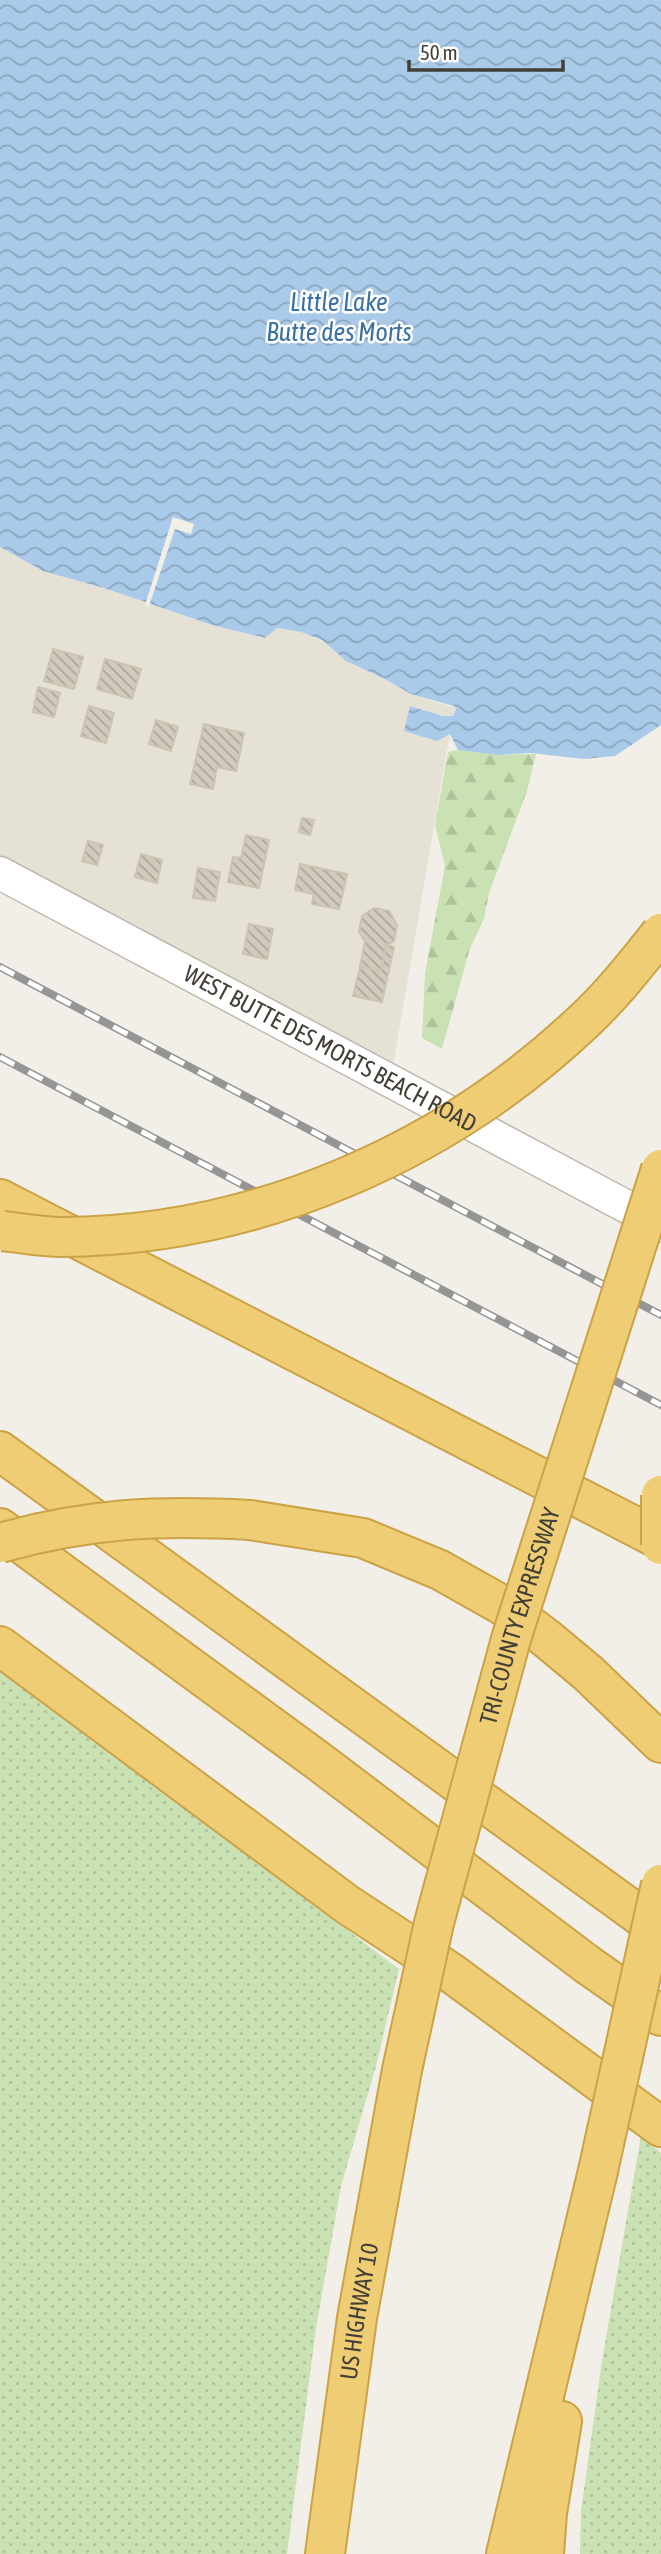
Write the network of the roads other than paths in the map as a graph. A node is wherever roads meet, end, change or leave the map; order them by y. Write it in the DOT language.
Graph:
graph roads {
  1 [pos="0,873"];
  2 [pos="661,933"];
  3 [pos="661,1169"];
  4 [pos="1,1221"];
  5 [pos="661,1225"];
  6 [pos="0,1451"];
  7 [pos="661,1495"];
  8 [pos="0,1528"];
  9 [pos="661,1542"];
  10 [pos="0,1543"];
  11 [pos="0,1646"];
  12 [pos="661,1743"];
  13 [pos="661,1884"];
  14 [pos="661,1931"];
  15 [pos="661,2017"];
  16 [pos="402,2070"];
  17 [pos="661,2127"];
  18 [pos="598,2172"];
  19 [pos="324,2554"];
  20 [pos="506,2554"];
  21 [pos="544,2554"];
  1 -- 5 [label="street, WEST BUTTE DES MORTS BEACH ROAD"];
  2 -- 4 [label="highway, bridge"];
  3 -- 16 [label="highway, TRI-COUNTY EXPRESSWAY, bridge"];
  4 -- 9 [label="highway"];
  6 -- 14 [label="highway"];
  7 -- 9 [label="highway, bridge"];
  8 -- 15 [label="highway"];
  10 -- 12 [label="highway, bridge"];
  11 -- 17 [label="highway"];
  13 -- 18 [label="highway, bridge"];
  16 -- 19 [label="highway, US HIGHWAY 10"];
  18 -- 20 [label="highway"];
  18 -- 21 [label="highway"];
}
